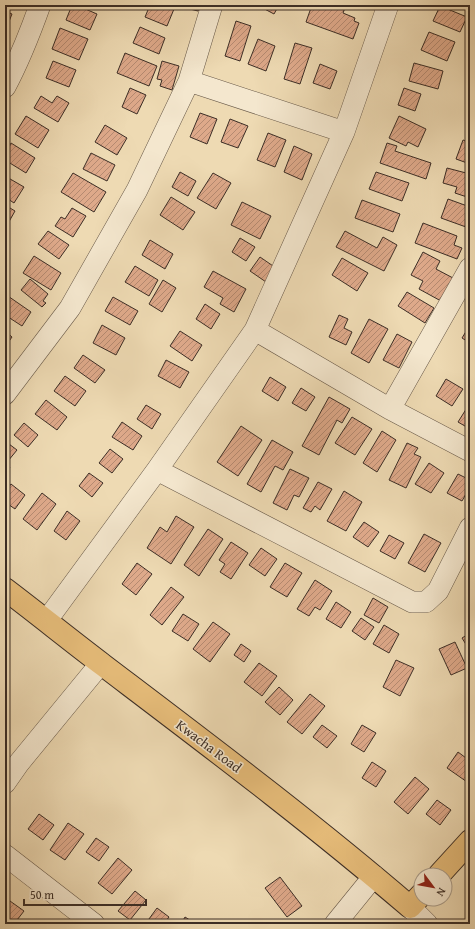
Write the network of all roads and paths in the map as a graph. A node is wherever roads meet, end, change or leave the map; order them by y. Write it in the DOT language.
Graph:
graph roads {
  1 [pos="40,5"];
  2 [pos="212,5"];
  3 [pos="388,5"];
  4 [pos="189,81"];
  5 [pos="5,87"];
  6 [pos="344,132"];
  7 [pos="470,268"];
  8 [pos="255,330"];
  9 [pos="5,394"];
  10 [pos="390,409"];
  11 [pos="470,451"];
  12 [pos="157,470"];
  13 [pos="470,528"];
  14 [pos="5,588"];
  15 [pos="47,620"];
  16 [pos="101,663"];
  17 [pos="12,758"];
  18 [pos="5,783"];
  19 [pos="470,841"];
  20 [pos="5,855"];
  21 [pos="446,867"];
  22 [pos="374,876"];
  23 [pos="413,899"];
  24 [pos="419,907"];
  25 [pos="94,924"];
  26 [pos="335,924"];
  27 [pos="427,924"];
  1 -- 5 [label="street"];
  2 -- 4 [label="street"];
  3 -- 6 [label="street"];
  4 -- 6 [label="street"];
  4 -- 9 [label="street"];
  6 -- 8 [label="street"];
  7 -- 10 [label="street"];
  8 -- 10 [label="street"];
  8 -- 12 [label="street"];
  10 -- 11 [label="street"];
  12 -- 13 [label="street"];
  12 -- 15 [label="street"];
  14 -- 15 [label="main road, Kwacha Road"];
  15 -- 16 [label="main road, Kwacha Road"];
  16 -- 17 [label="street"];
  16 -- 22 [label="main road, Kwacha Road"];
  17 -- 18 [label="street"];
  19 -- 21 [label="main road"];
  20 -- 25 [label="street"];
  22 -- 23 [label="main road, Kwacha Road"];
  22 -- 26 [label="street"];
  24 -- 27 [label="street"];
}
